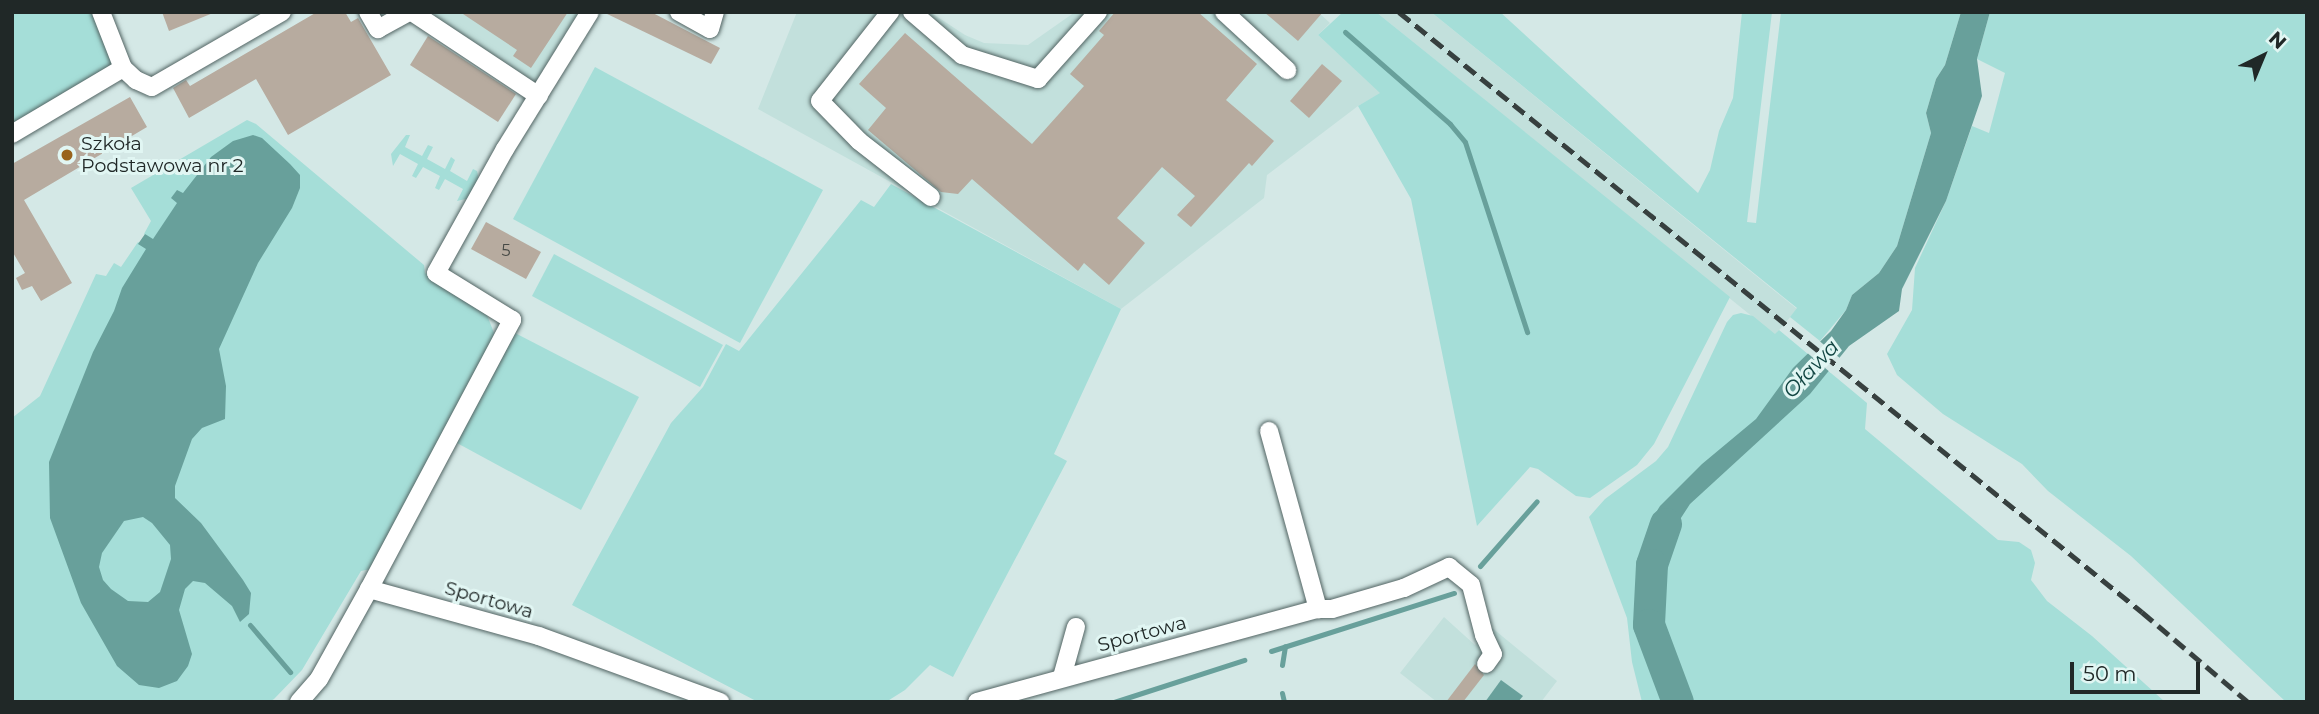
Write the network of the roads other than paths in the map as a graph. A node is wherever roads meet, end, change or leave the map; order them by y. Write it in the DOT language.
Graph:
graph roads {
  1 [pos="101,12"];
  2 [pos="282,12"];
  3 [pos="368,12"];
  4 [pos="411,12"];
  5 [pos="590,12"];
  6 [pos="678,12"];
  7 [pos="715,12"];
  8 [pos="890,12"];
  9 [pos="912,12"];
  10 [pos="1098,12"];
  11 [pos="1224,12"];
  12 [pos="123,68"];
  13 [pos="1287,70"];
  14 [pos="539,96"];
  15 [pos="12,134"];
  16 [pos="931,197"];
  17 [pos="1269,431"];
  18 [pos="369,589"];
  19 [pos="1318,609"];
  20 [pos="1076,628"];
  21 [pos="1486,664"];
  22 [pos="1062,677"];
  23 [pos="299,702"];
  24 [pos="720,702"];
  25 [pos="978,702"];
  1 -- 12 [label="street"];
  2 -- 12 [label="street"];
  3 -- 4 [label="street"];
  4 -- 14 [label="street"];
  5 -- 14 [label="street"];
  6 -- 7 [label="street"];
  8 -- 16 [label="street"];
  9 -- 10 [label="street"];
  11 -- 13 [label="street"];
  12 -- 15 [label="street"];
  14 -- 18 [label="street"];
  17 -- 19 [label="street"];
  18 -- 23 [label="street"];
  18 -- 24 [label="street, Sportowa"];
  19 -- 21 [label="street, Sportowa"];
  19 -- 22 [label="street, Sportowa"];
  20 -- 22 [label="street"];
  22 -- 25 [label="street, Sportowa"];
}
